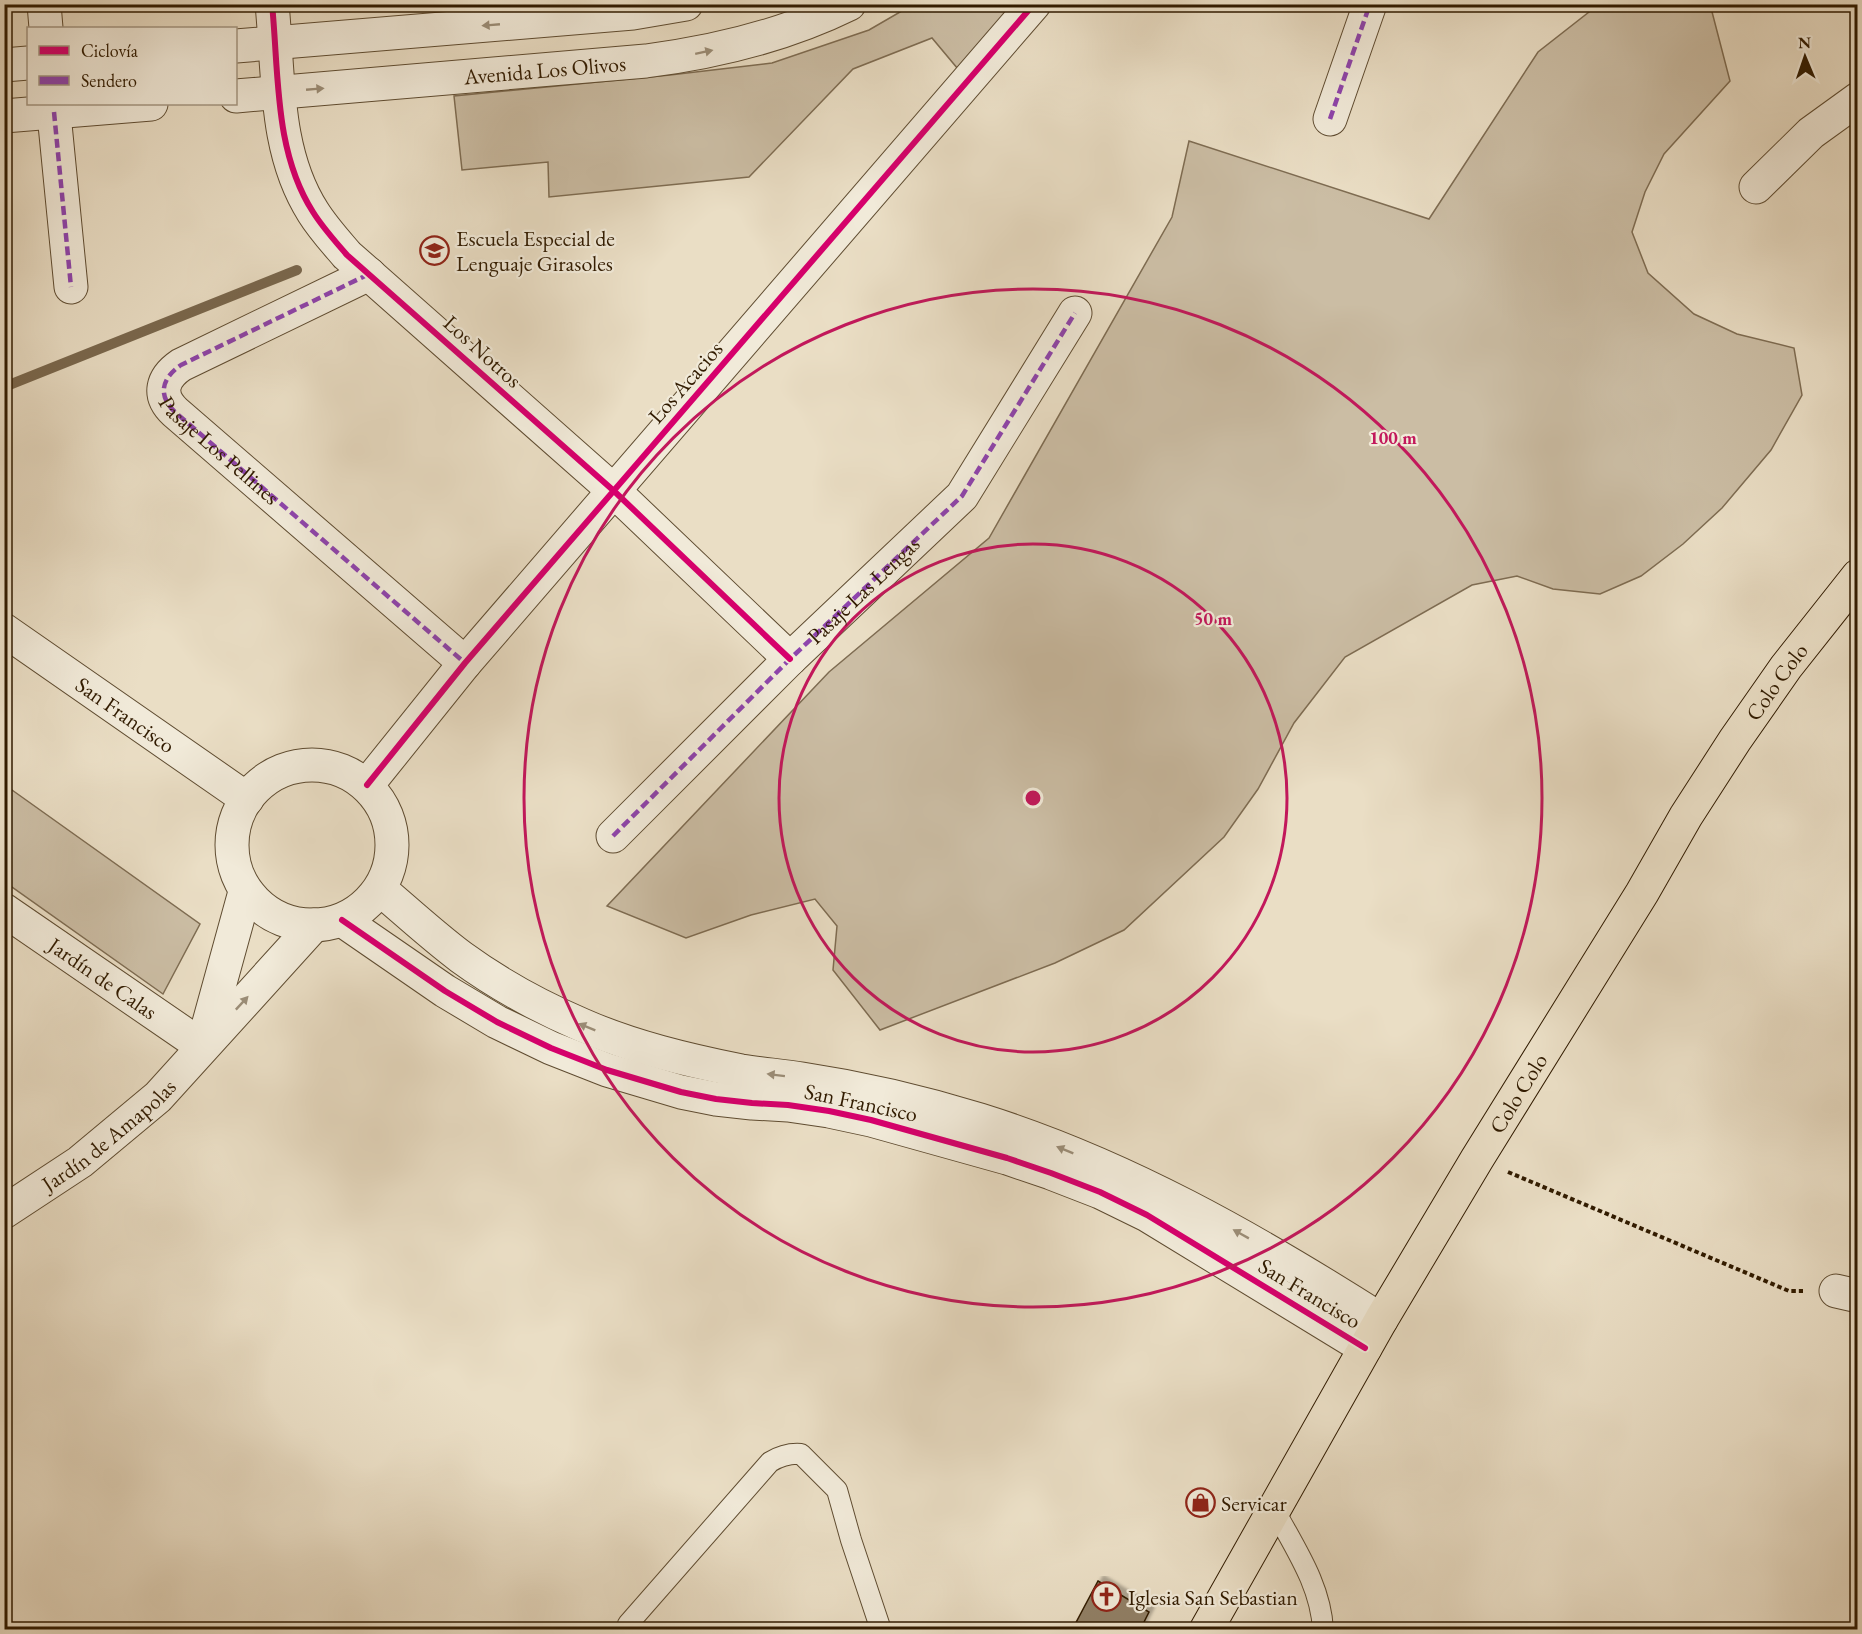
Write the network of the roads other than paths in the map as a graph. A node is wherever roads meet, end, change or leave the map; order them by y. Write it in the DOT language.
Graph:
graph roads {
  1 [pos="44,4"];
  2 [pos="273,4"];
  3 [pos="686,4"];
  4 [pos="849,4"];
  5 [pos="1034,4"];
  6 [pos="1370,4"];
  7 [pos="46,27"];
  8 [pos="276,43"];
  9 [pos="237,46"];
  10 [pos="27,63"];
  11 [pos="4,65"];
  12 [pos="279,92"];
  13 [pos="237,96"];
  14 [pos="1857,99"];
  15 [pos="126,105"];
  16 [pos="53,108"];
  17 [pos="4,116"];
  18 [pos="1330,119"];
  19 [pos="1756,187"];
  20 [pos="369,274"];
  21 [pos="70,287"];
  22 [pos="1075,313"];
  23 [pos="614,491"];
  24 [pos="1857,576"];
  25 [pos="4,630"];
  26 [pos="790,659"];
  27 [pos="465,663"];
  28 [pos="367,785"];
  29 [pos="247,799"];
  30 [pos="613,836"];
  31 [pos="380,890"];
  32 [pos="245,892"];
  33 [pos="4,910"];
  34 [pos="328,922"];
  35 [pos="202,1046"];
  36 [pos="4,1212"];
  37 [pos="1381,1320"];
  38 [pos="1365,1348"];
  39 [pos="1274,1509"];
  40 [pos="628,1624"];
  41 [pos="881,1629"];
  42 [pos="1206,1629"];
  43 [pos="1323,1629"];
  1 -- 7 [label="street"];
  2 -- 8 [label="street, Los Notros"];
  3 -- 8 [label="street, one-way"];
  12 -- 4 [label="street, Avenida Los Olivos, one-way"];
  5 -- 23 [label="street, Los Acacios"];
  6 -- 18 [label="street"];
  8 -- 9 [label="street"];
  8 -- 12 [label="street, Los Notros"];
  10 -- 11 [label="street"];
  12 -- 13 [label="street, Avenida Los Olivos"];
  12 -- 20 [label="street, Los Notros"];
  14 -- 19 [label="street"];
  15 -- 16 [label="street"];
  16 -- 17 [label="street"];
  16 -- 21 [label="street"];
  20 -- 23 [label="street, Los Notros"];
  20 -- 27 [label="street, Pasaje Los Pellines"];
  22 -- 26 [label="street, Pasaje Las Lengas"];
  23 -- 26 [label="street, Los Notros"];
  23 -- 27 [label="street, Los Acacios"];
  24 -- 37 [label="main road, Colo Colo"];
  25 -- 29 [label="street, San Francisco"];
  26 -- 30 [label="street, Pasaje Las Lengas"];
  27 -- 28 [label="street, Los Acacios"];
  28 -- 29 [label="street, San Francisco"];
  28 -- 31 [label="street, San Francisco"];
  29 -- 32 [label="street, San Francisco"];
  31 -- 34 [label="street, San Francisco"];
  37 -- 31 [label="street, San Francisco, one-way"];
  32 -- 34 [label="street, San Francisco"];
  32 -- 35 [label="street, Jardín de Amapolas"];
  33 -- 35 [label="street, Jardín de Calas"];
  35 -- 34 [label="street, Jardín de Amapolas, one-way"];
  34 -- 38 [label="street, San Francisco"];
  35 -- 36 [label="street, Jardín de Amapolas"];
  37 -- 38 [label="main road, Colo Colo"];
  38 -- 39 [label="main road, Colo Colo"];
  39 -- 42 [label="main road, Colo Colo"];
  39 -- 43 [label="lane"];
  40 -- 41 [label="lane"];
}
